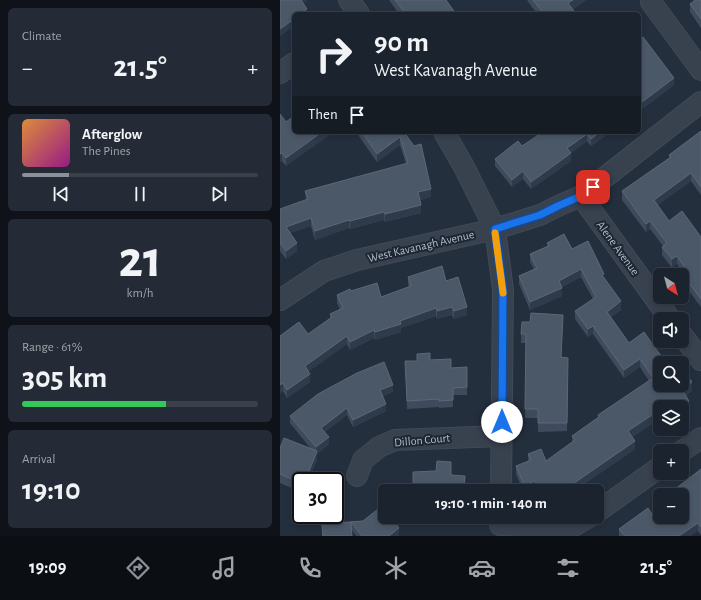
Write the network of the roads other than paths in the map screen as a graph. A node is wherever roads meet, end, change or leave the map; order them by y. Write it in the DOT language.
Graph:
graph roads {
  1 [pos="349,0"];
  2 [pos="651,2"];
  3 [pos="358,12"];
  4 [pos="292,64"];
  5 [pos="701,70"];
  6 [pos="280,73"];
  7 [pos="701,102"];
  8 [pos="445,134"];
  9 [pos="581,196"];
  10 [pos="495,229"];
  11 [pos="280,300"];
  12 [pos="665,312"];
  13 [pos="689,344"];
  14 [pos="701,360"];
  15 [pos="502,436"];
  16 [pos="701,438"];
  17 [pos="689,446"];
  18 [pos="653,472"];
  19 [pos="357,476"];
  20 [pos="501,484"];
  21 [pos="604,507"];
  22 [pos="577,524"];
  23 [pos="500,526"];
  1 -- 3 [label="street"];
  2 -- 5 [label="street"];
  4 -- 6 [label="street"];
  7 -- 9 [label="street, West Kavanagh Avenue"];
  8 -- 10 [label="street"];
  9 -- 10 [label="street, West Kavanagh Avenue"];
  9 -- 12 [label="street, Alene Avenue"];
  10 -- 11 [label="street, West Kavanagh Avenue"];
  10 -- 15 [label="street"];
  13 -- 14 [label="street"];
  15 -- 19 [label="street, Dillon Court"];
  15 -- 20 [label="street"];
  16 -- 17 [label="street"];
  18 -- 21 [label="street"];
  22 -- 23 [label="street"];
}
